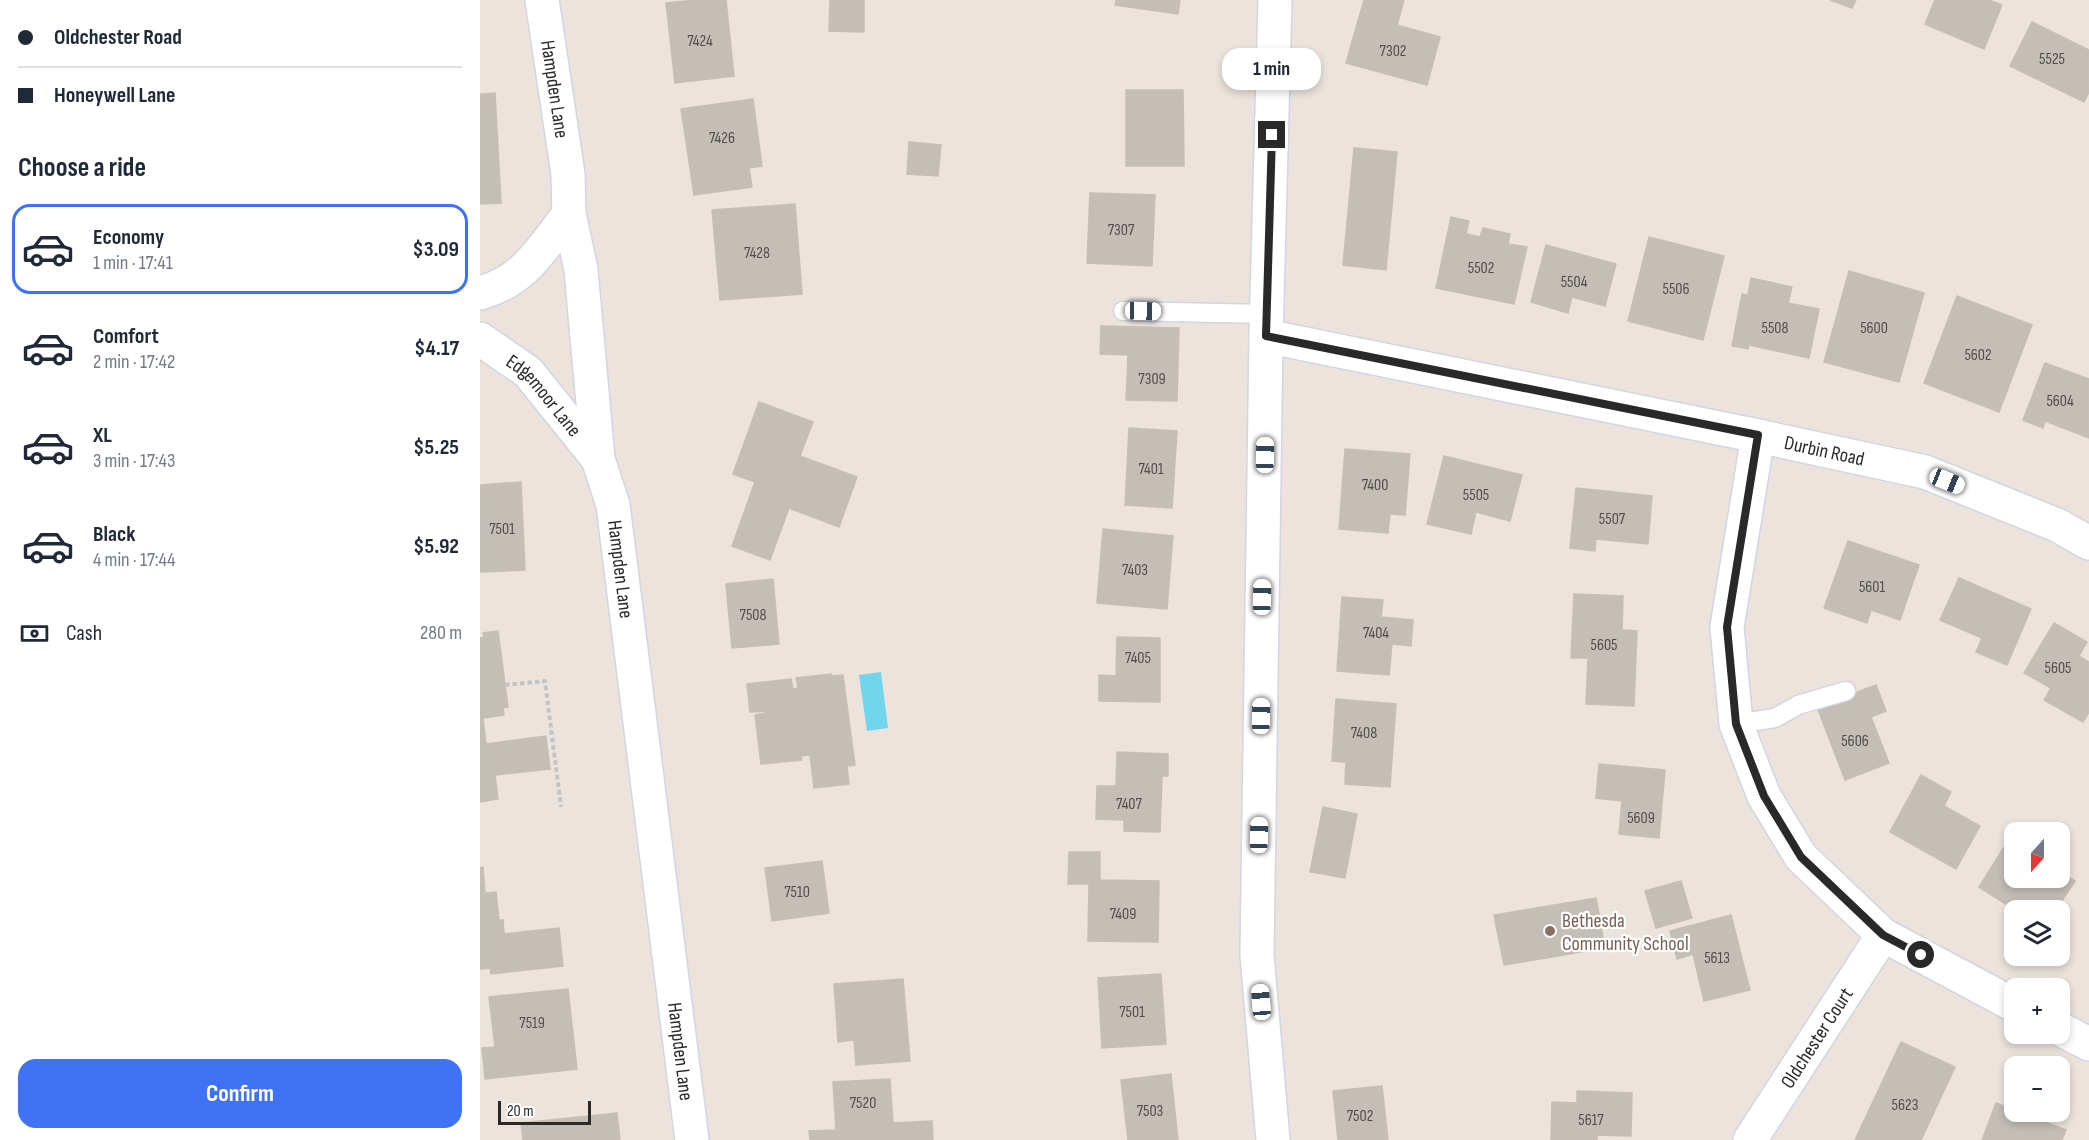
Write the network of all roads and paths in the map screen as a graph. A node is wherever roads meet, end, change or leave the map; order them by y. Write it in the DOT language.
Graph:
graph roads {
  1 [pos="542,0"];
  2 [pos="1275,0"];
  3 [pos="569,214"];
  4 [pos="480,293"];
  5 [pos="1123,311"];
  6 [pos="1267,325"];
  7 [pos="480,339"];
  8 [pos="1758,435"];
  9 [pos="598,459"];
  10 [pos="2089,543"];
  11 [pos="505,685"];
  12 [pos="1846,691"];
  13 [pos="1736,724"];
  14 [pos="561,807"];
  15 [pos="1883,935"];
  16 [pos="2004,1000"];
  17 [pos="2070,1034"];
  18 [pos="2089,1044"];
  19 [pos="692,1140"];
  20 [pos="1273,1140"];
  21 [pos="1750,1140"];
  1 -- 3 [label="street, Hampden Lane"];
  2 -- 6 [label="street"];
  3 -- 4 [label="street"];
  3 -- 9 [label="street, Hampden Lane"];
  5 -- 6 [label="lane"];
  6 -- 8 [label="street, Durbin Road"];
  6 -- 20 [label="street"];
  7 -- 9 [label="street, Edgemoor Lane"];
  8 -- 10 [label="street, Durbin Road"];
  8 -- 13 [label="street"];
  9 -- 19 [label="street, Hampden Lane"];
  11 -- 14 [label="path"];
  12 -- 13 [label="lane"];
  13 -- 15 [label="street"];
  15 -- 16 [label="street"];
  15 -- 21 [label="street, Oldchester Court"];
  17 -- 18 [label="street"];
}
